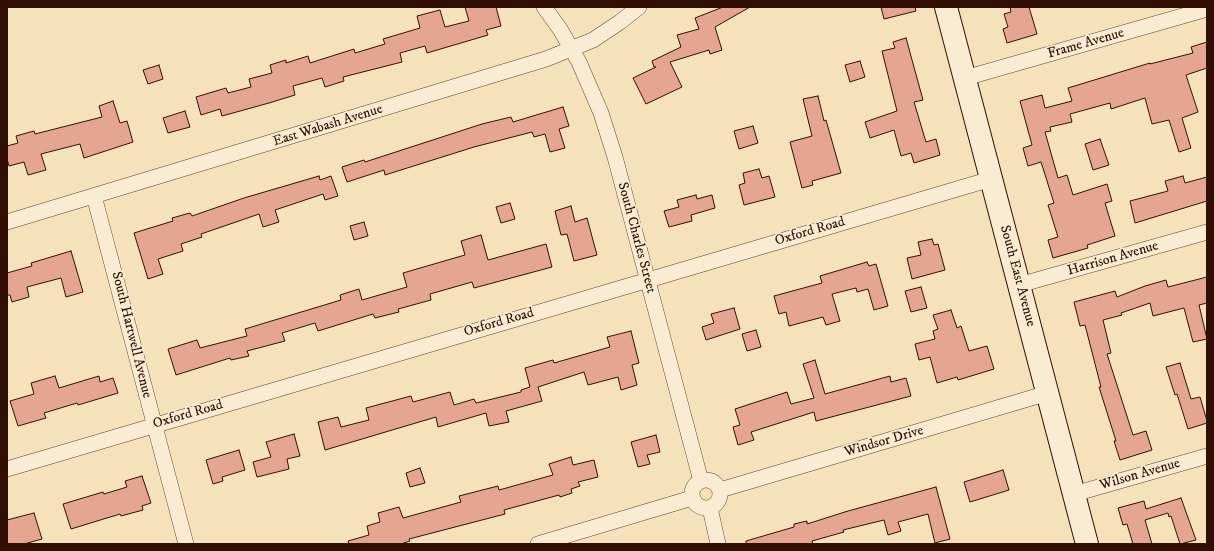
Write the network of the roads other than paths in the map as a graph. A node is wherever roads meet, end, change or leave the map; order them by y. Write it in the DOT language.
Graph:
graph roads {
  1 [pos="544,7"];
  2 [pos="639,7"];
  3 [pos="946,7"];
  4 [pos="1207,9"];
  5 [pos="572,49"];
  6 [pos="965,78"];
  7 [pos="991,179"];
  8 [pos="94,196"];
  9 [pos="7,222"];
  10 [pos="1207,232"];
  11 [pos="647,280"];
  12 [pos="1019,285"];
  13 [pos="1048,393"];
  14 [pos="154,424"];
  15 [pos="1207,456"];
  16 [pos="7,469"];
  17 [pos="701,481"];
  18 [pos="720,490"];
  19 [pos="1074,494"];
  20 [pos="692,498"];
  21 [pos="710,508"];
  22 [pos="186,544"];
  23 [pos="538,544"];
  24 [pos="718,544"];
  25 [pos="1087,544"];
  1 -- 5 [label="street, South Charles Street"];
  2 -- 5 [label="street, East Wabash Avenue"];
  3 -- 6 [label="main road, South East Avenue"];
  4 -- 6 [label="street, Frame Avenue"];
  5 -- 8 [label="street, East Wabash Avenue"];
  5 -- 11 [label="street, South Charles Street"];
  6 -- 7 [label="main road, South East Avenue"];
  7 -- 11 [label="street, Oxford Road"];
  7 -- 12 [label="main road, South East Avenue"];
  8 -- 9 [label="street, East Wabash Avenue"];
  8 -- 14 [label="street, South Hartwell Avenue"];
  10 -- 12 [label="street, Harrison Avenue"];
  11 -- 14 [label="street, Oxford Road"];
  11 -- 17 [label="street, South Charles Street"];
  12 -- 13 [label="main road, South East Avenue"];
  13 -- 18 [label="street, Windsor Drive"];
  13 -- 19 [label="main road, South East Avenue"];
  14 -- 16 [label="street, Oxford Road"];
  14 -- 22 [label="street, South Hartwell Avenue"];
  15 -- 19 [label="street, Wilson Avenue"];
  17 -- 18 [label="street"];
  17 -- 20 [label="street"];
  18 -- 21 [label="street"];
  19 -- 25 [label="main road, South East Avenue"];
  20 -- 21 [label="street"];
  20 -- 23 [label="street"];
  21 -- 24 [label="street"];
}
